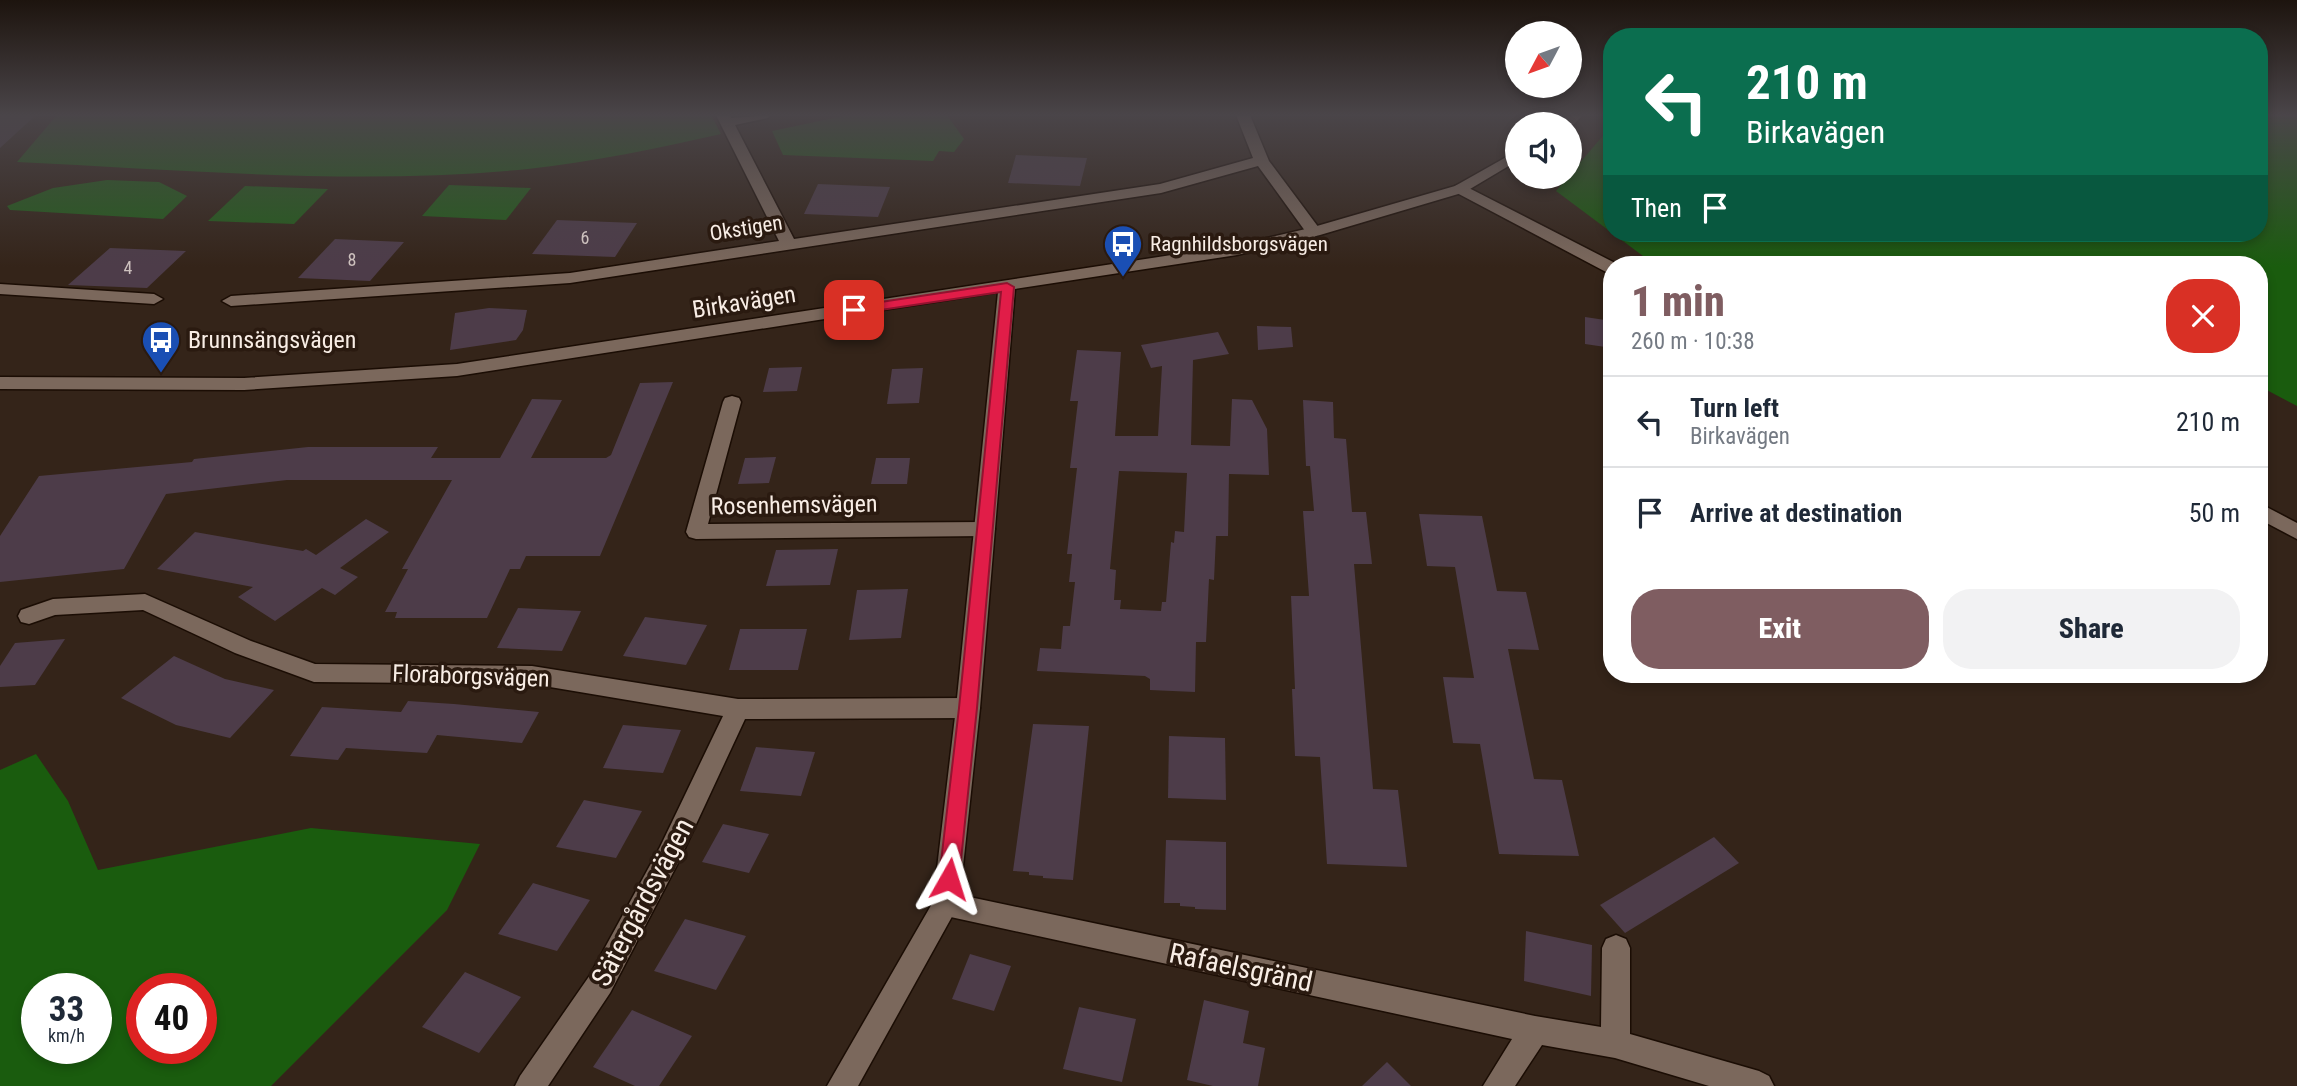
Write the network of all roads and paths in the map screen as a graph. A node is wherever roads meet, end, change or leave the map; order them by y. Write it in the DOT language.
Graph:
graph roads {
  1 [pos="749,166"];
  2 [pos="1239,166"];
  3 [pos="1265,166"];
  4 [pos="1499,166"];
  5 [pos="1460,188"];
  6 [pos="1314,232"];
  7 [pos="789,245"];
  8 [pos="1603,263"];
  9 [pos="1007,287"];
  10 [pos="0,289"];
  11 [pos="154,299"];
  12 [pos="231,301"];
  13 [pos="0,383"];
  14 [pos="732,402"];
  15 [pos="2268,515"];
  16 [pos="985,528"];
  17 [pos="2297,532"];
  18 [pos="29,616"];
  19 [pos="968,708"];
  20 [pos="738,709"];
  21 [pos="946,904"];
  22 [pos="1616,948"];
  23 [pos="1535,1030"];
  24 [pos="1615,1044"];
  25 [pos="530,1086"];
  26 [pos="842,1086"];
  27 [pos="1498,1086"];
  28 [pos="1759,1086"];
  1 -- 7 [label="street"];
  2 -- 7 [label="street, Okstigen"];
  3 -- 6 [label="street"];
  4 -- 5 [label="street, Birkavägen"];
  5 -- 6 [label="street, Birkavägen"];
  5 -- 8 [label="street"];
  6 -- 9 [label="street, Birkavägen"];
  7 -- 12 [label="street, Okstigen"];
  9 -- 13 [label="street, Birkavägen"];
  9 -- 16 [label="street"];
  10 -- 11 [label="street"];
  14 -- 16 [label="street, Rosenhemsvägen"];
  15 -- 17 [label="street"];
  16 -- 19 [label="street"];
  18 -- 20 [label="street, Floraborgsvägen"];
  19 -- 20 [label="street, Floraborgsvägen"];
  19 -- 21 [label="street"];
  20 -- 25 [label="street, Sätergårdsvägen"];
  21 -- 23 [label="street, Rafaelsgränd"];
  21 -- 26 [label="street"];
  22 -- 24 [label="street"];
  23 -- 24 [label="street, Rafaelsgränd"];
  23 -- 27 [label="street"];
  24 -- 28 [label="street, Rafaelsgränd"];
}
